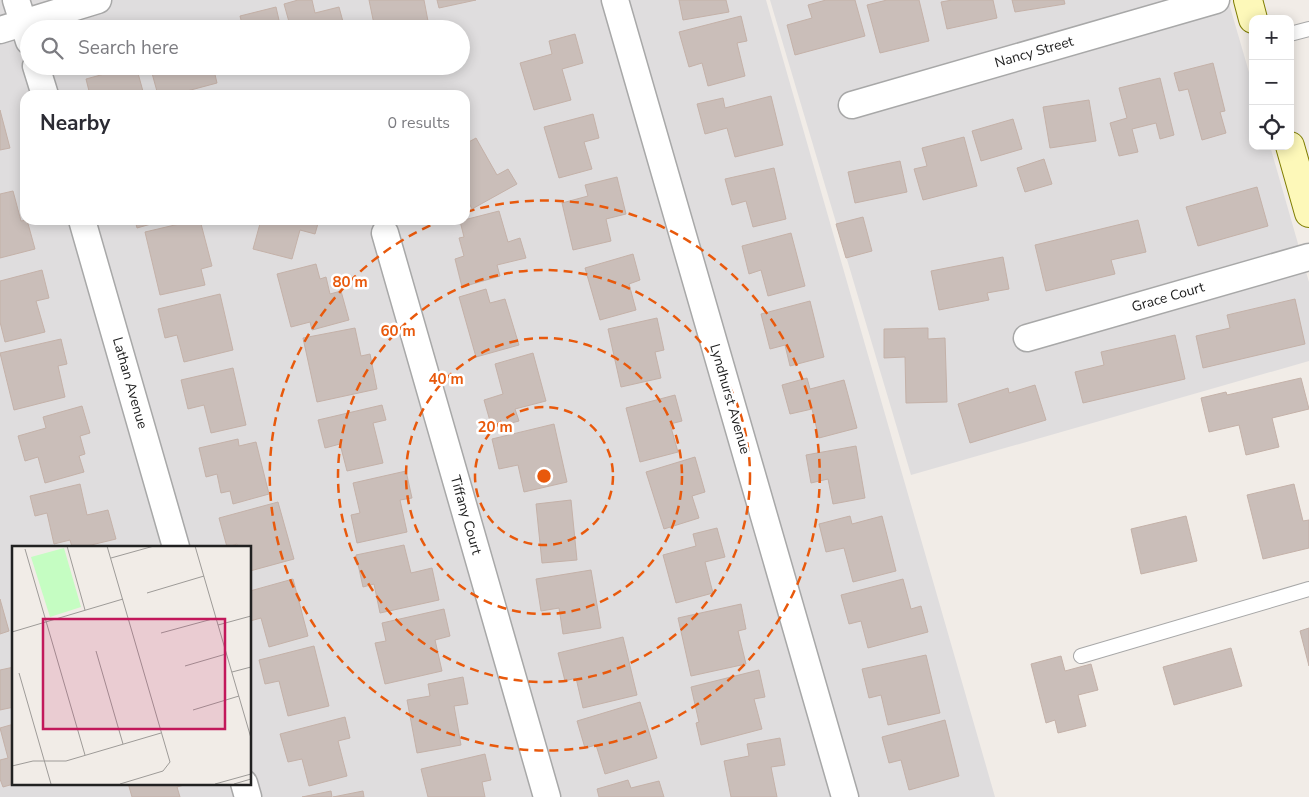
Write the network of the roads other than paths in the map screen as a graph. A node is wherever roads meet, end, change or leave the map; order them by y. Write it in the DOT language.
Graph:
graph roads {
  1 [pos="98,0"];
  2 [pos="615,0"];
  3 [pos="1216,0"];
  4 [pos="1248,0"];
  5 [pos="1252,15"];
  6 [pos="30,20"];
  7 [pos="1309,29"];
  8 [pos="1294,33"];
  9 [pos="39,75"];
  10 [pos="44,90"];
  11 [pos="852,105"];
  12 [pos="1291,150"];
  13 [pos="1309,213"];
  14 [pos="83,225"];
  15 [pos="385,233"];
  16 [pos="1309,257"];
  17 [pos="1027,338"];
  18 [pos="176,546"];
  19 [pos="1309,589"];
  20 [pos="1081,656"];
  21 [pos="244,784"];
  22 [pos="248,797"];
  23 [pos="547,797"];
  24 [pos="845,797"];
  1 -- 6 [label="street"];
  2 -- 24 [label="street, Lyndhurst Avenue"];
  3 -- 11 [label="street, Nancy Street"];
  4 -- 5 [label="street"];
  7 -- 8 [label="lane"];
  9 -- 10 [label="street"];
  12 -- 13 [label="street"];
  14 -- 18 [label="street, Lathan Avenue"];
  15 -- 23 [label="street, Tiffany Court"];
  16 -- 17 [label="street, Grace Court"];
  19 -- 20 [label="lane"];
  21 -- 22 [label="street"];
}
